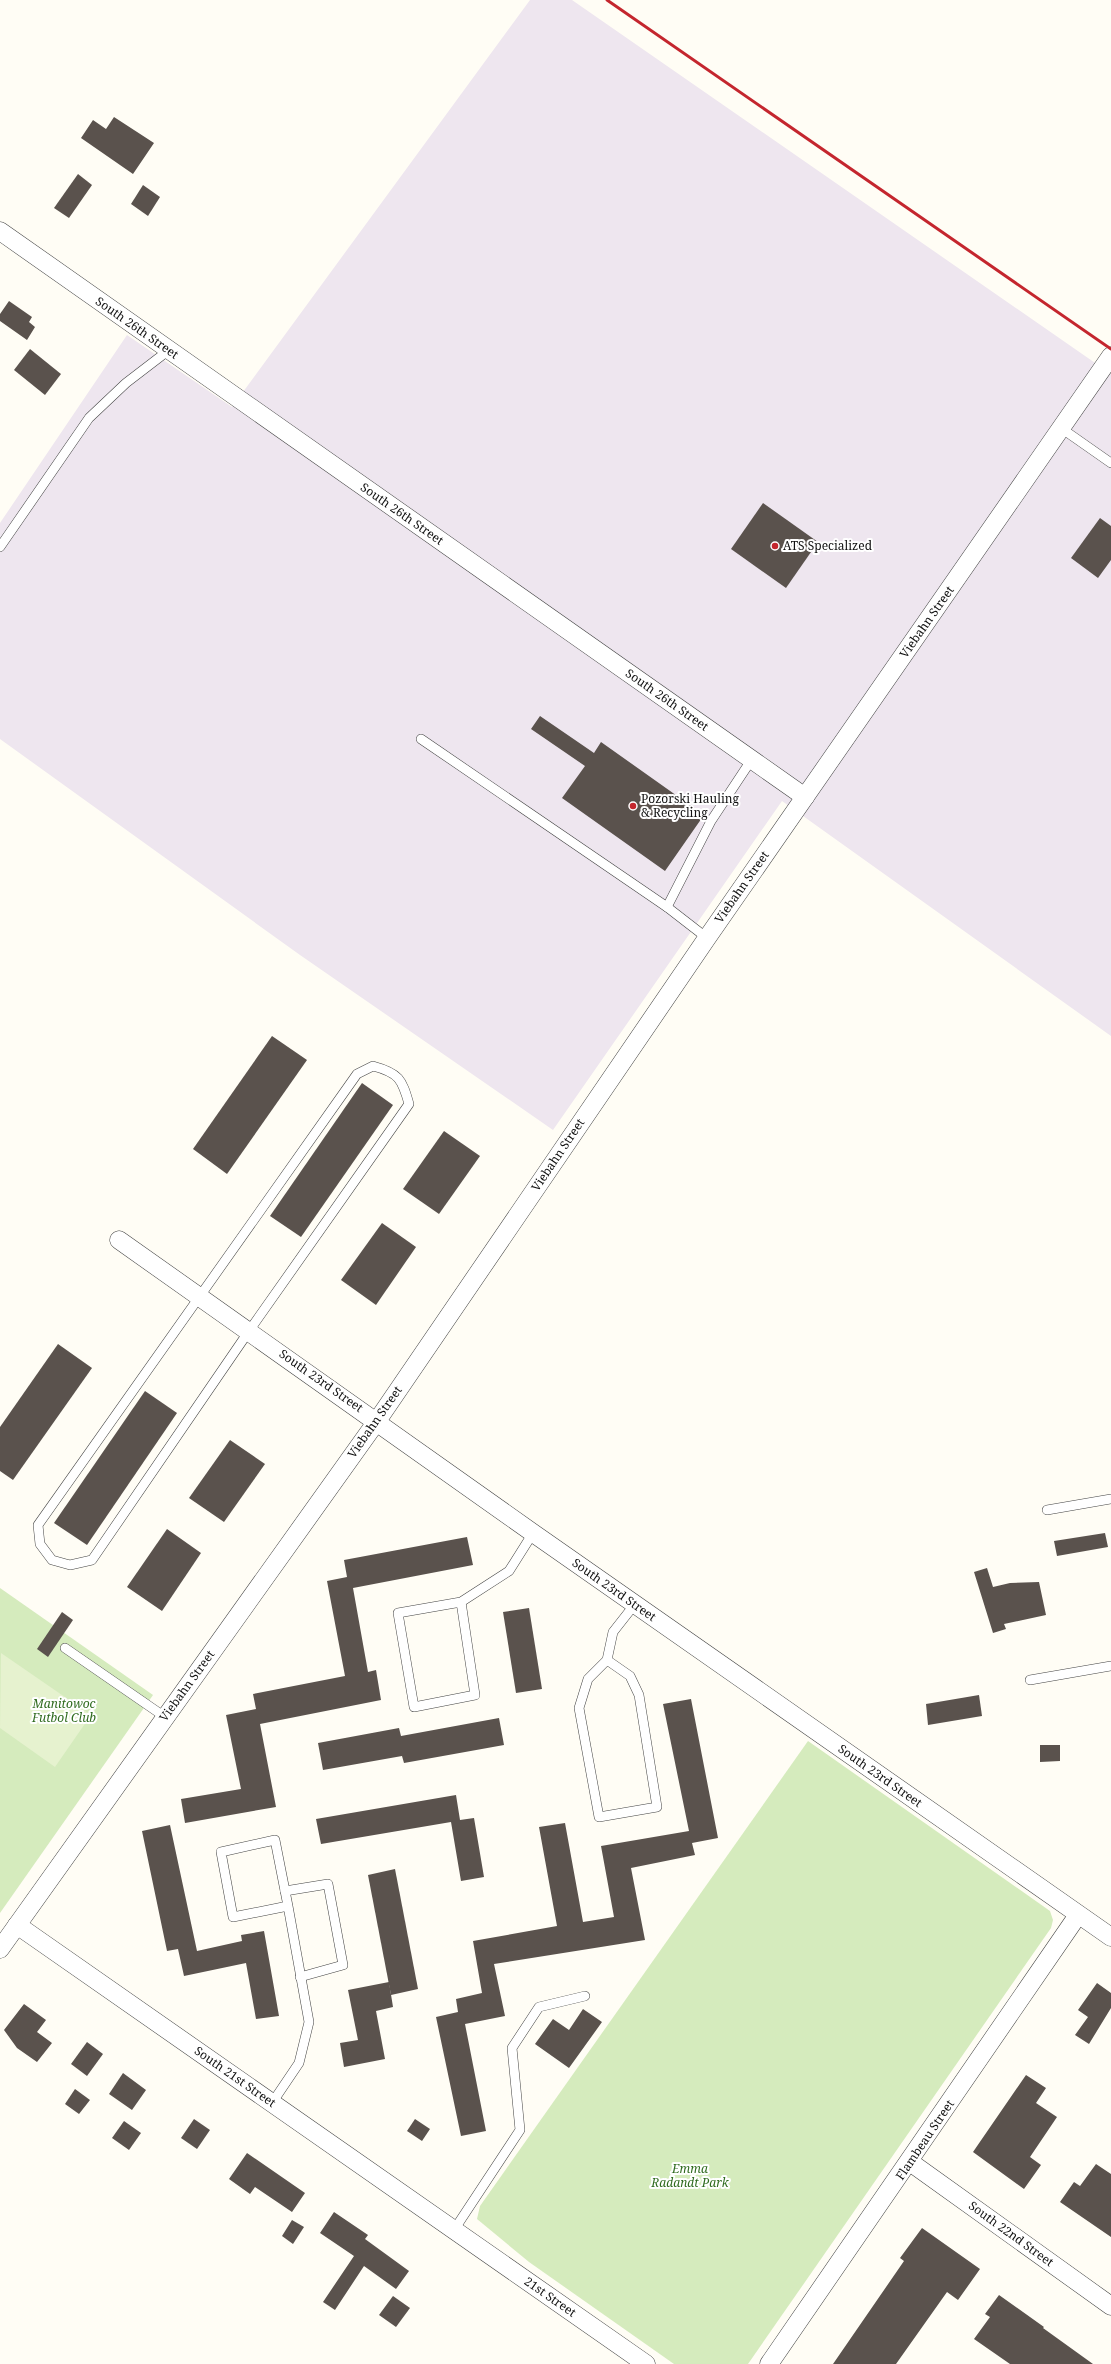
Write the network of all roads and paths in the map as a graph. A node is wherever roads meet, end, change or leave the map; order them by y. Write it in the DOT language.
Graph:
graph roads {
  1 [pos="3,238"];
  2 [pos="169,350"];
  3 [pos="1111,356"];
  4 [pos="1062,428"];
  5 [pos="1111,463"];
  6 [pos="0,548"];
  7 [pos="421,739"];
  8 [pos="752,759"];
  9 [pos="805,796"];
  10 [pos="667,907"];
  11 [pos="707,938"];
  12 [pos="119,1240"];
  13 [pos="201,1297"];
  14 [pos="249,1331"];
  15 [pos="377,1420"];
  16 [pos="1111,1499"];
  17 [pos="1047,1510"];
  18 [pos="533,1533"];
  19 [pos="461,1602"];
  20 [pos="635,1604"];
  21 [pos="65,1648"];
  22 [pos="607,1660"];
  23 [pos="1111,1666"];
  24 [pos="1030,1680"];
  25 [pos="165,1717"];
  26 [pos="285,1892"];
  27 [pos="288,1906"];
  28 [pos="1078,1915"];
  29 [pos="17,1925"];
  30 [pos="1111,1937"];
  31 [pos="0,1949"];
  32 [pos="300,1977"];
  33 [pos="585,1996"];
  34 [pos="272,2103"];
  35 [pos="910,2162"];
  36 [pos="454,2230"];
  37 [pos="1111,2306"];
  38 [pos="646,2364"];
  39 [pos="769,2364"];
  1 -- 2 [label="street, South 26th Street"];
  2 -- 6 [label="lane"];
  2 -- 8 [label="street, South 26th Street"];
  3 -- 4 [label="street, Viebahn Street"];
  4 -- 5 [label="lane"];
  4 -- 9 [label="street, Viebahn Street"];
  7 -- 10 [label="lane"];
  8 -- 9 [label="street, South 26th Street"];
  8 -- 10 [label="lane"];
  9 -- 11 [label="street, Viebahn Street"];
  10 -- 11 [label="lane"];
  11 -- 15 [label="street, Viebahn Street"];
  12 -- 13 [label="street, South 23rd Street"];
  13 -- 14 [label="street, South 23rd Street"];
  13 -- 14 [label="lane"];
  13 -- 14 [label="lane"];
  14 -- 15 [label="street, South 23rd Street"];
  15 -- 18 [label="street, South 23rd Street"];
  15 -- 25 [label="street, Viebahn Street"];
  16 -- 17 [label="lane"];
  18 -- 19 [label="lane"];
  18 -- 20 [label="street, South 23rd Street"];
  19 -- 19 [label="lane"];
  20 -- 22 [label="lane"];
  20 -- 28 [label="street, South 23rd Street"];
  21 -- 25 [label="lane"];
  22 -- 22 [label="lane"];
  23 -- 24 [label="lane"];
  25 -- 29 [label="street, Viebahn Street"];
  26 -- 27 [label="lane"];
  26 -- 27 [label="lane"];
  26 -- 32 [label="lane"];
  27 -- 32 [label="lane"];
  28 -- 30 [label="street, South 23rd Street"];
  28 -- 35 [label="street, Flambeau Street"];
  29 -- 31 [label="street, Viebahn Street"];
  29 -- 34 [label="street, South 21st Street"];
  32 -- 34 [label="lane"];
  33 -- 36 [label="lane"];
  34 -- 36 [label="street, South 21st Street"];
  35 -- 37 [label="street, South 22nd Street"];
  35 -- 39 [label="street, Flambeau Street"];
  36 -- 38 [label="street, 21st Street"];
}
